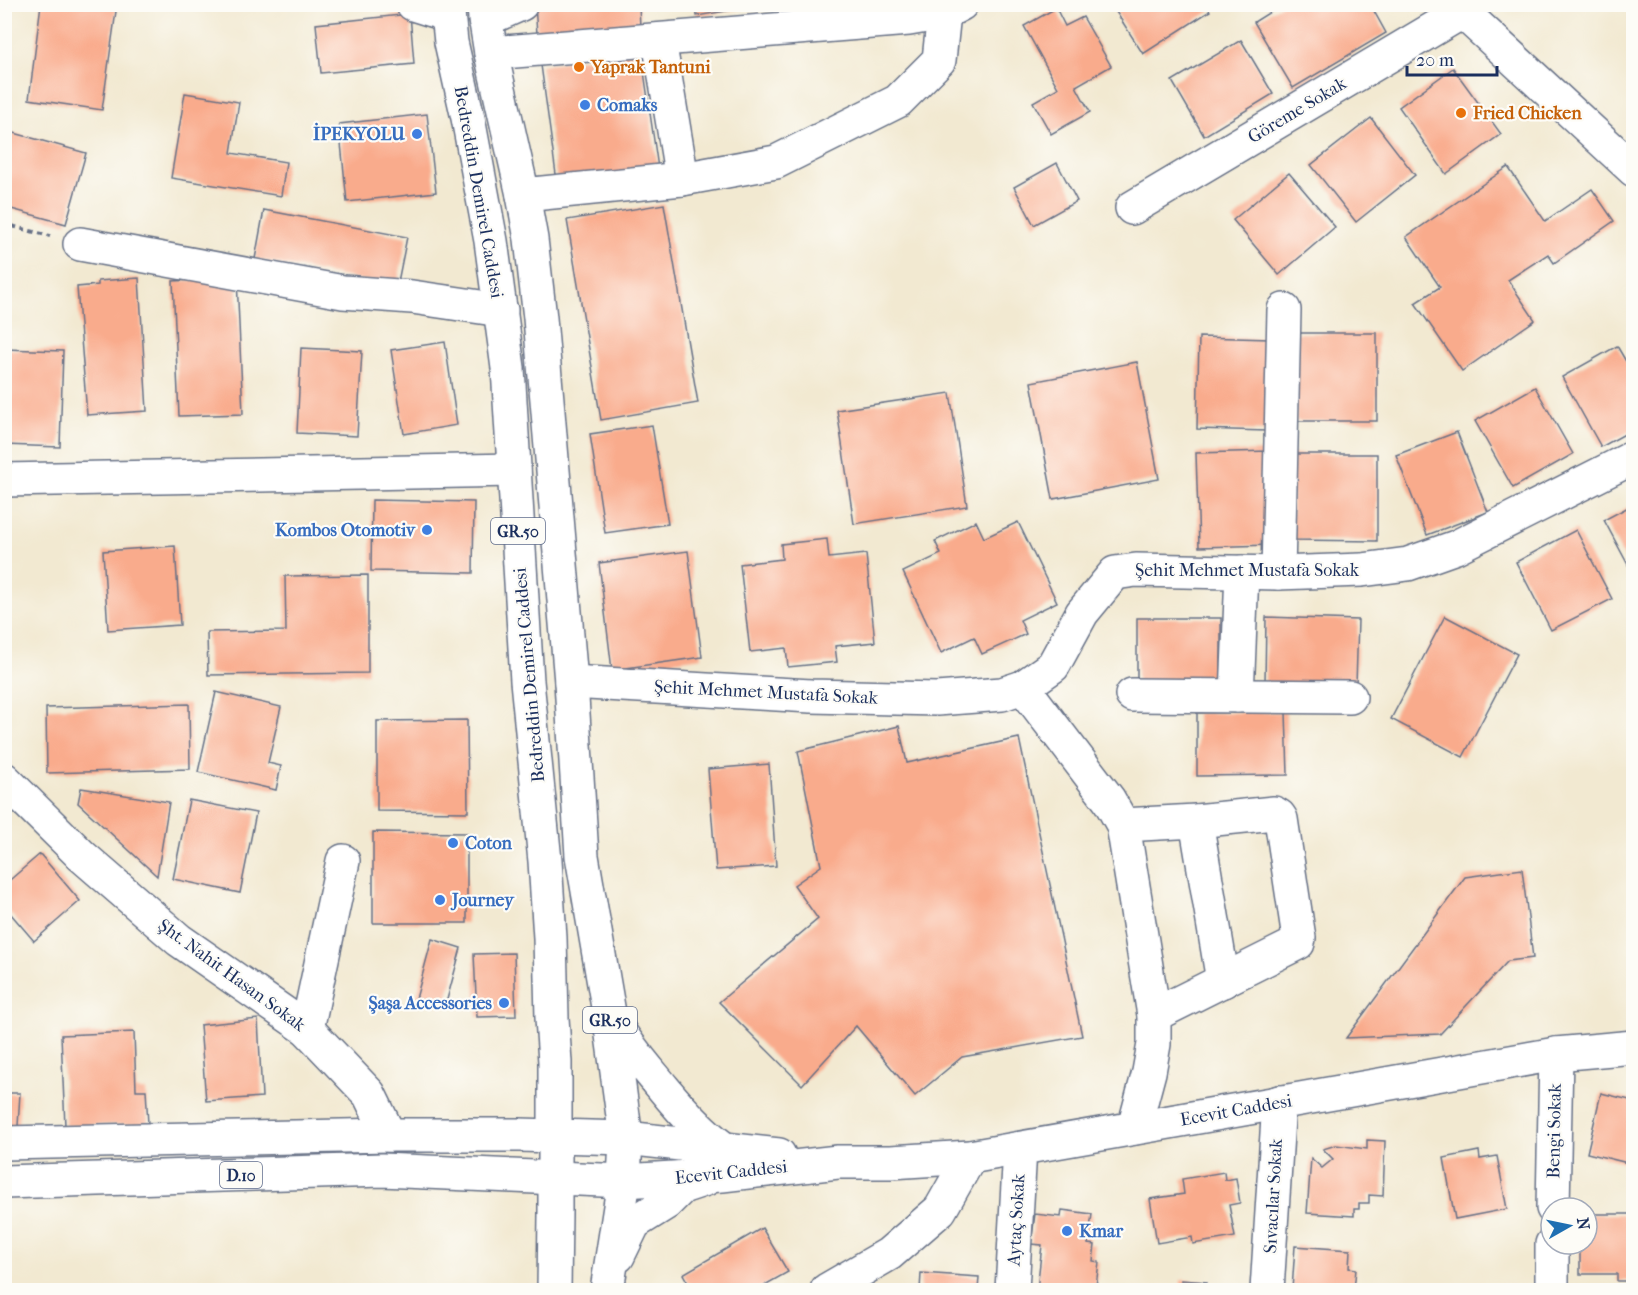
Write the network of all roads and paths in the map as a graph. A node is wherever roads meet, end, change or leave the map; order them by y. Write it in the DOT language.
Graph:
graph roads {
  1 [pos="413,4"];
  2 [pos="521,4"];
  3 [pos="1458,8"];
  4 [pos="952,9"];
  5 [pos="448,10"];
  6 [pos="484,12"];
  7 [pos="659,39"];
  8 [pos="491,53"];
  9 [pos="1634,170"];
  10 [pos="682,179"];
  11 [pos="523,195"];
  12 [pos="1132,208"];
  13 [pos="4,224"];
  14 [pos="80,244"];
  15 [pos="501,310"];
  16 [pos="1284,310"];
  17 [pos="1634,457"];
  18 [pos="514,470"];
  19 [pos="4,480"];
  20 [pos="1242,572"];
  21 [pos="1278,573"];
  22 [pos="571,682"];
  23 [pos="1023,687"];
  24 [pos="1132,695"];
  25 [pos="1237,696"];
  26 [pos="1350,697"];
  27 [pos="4,779"];
  28 [pos="1196,821"];
  29 [pos="1123,825"];
  30 [pos="343,861"];
  31 [pos="1223,981"];
  32 [pos="609,1013"];
  33 [pos="1154,1014"];
  34 [pos="552,1018"];
  35 [pos="308,1029"];
  36 [pos="1634,1047"];
  37 [pos="1556,1054"];
  38 [pos="1279,1102"];
  39 [pos="1134,1128"];
  40 [pos="389,1135"];
  41 [pos="502,1135"];
  42 [pos="555,1135"];
  43 [pos="626,1138"];
  44 [pos="4,1143"];
  45 [pos="1020,1149"];
  46 [pos="970,1156"];
  47 [pos="723,1161"];
  48 [pos="505,1176"];
  49 [pos="555,1179"];
  50 [pos="624,1181"];
  51 [pos="4,1182"];
  52 [pos="1553,1196"];
  53 [pos="1552,1256"];
  54 [pos="554,1281"];
  55 [pos="608,1285"];
  56 [pos="826,1290"];
  57 [pos="1012,1290"];
  58 [pos="1268,1290"];
  59 [pos="1552,1290"];
  1 -- 5 [label="main road"];
  2 -- 6 [label="main road"];
  3 -- 9 [label="main road"];
  3 -- 12 [label="main road, Göreme Sokak"];
  4 -- 7 [label="main road"];
  4 -- 10 [label="main road"];
  5 -- 15 [label="main road, Bedreddin Demirel Caddesi / GR.50"];
  6 -- 8 [label="main road, Bedreddin Demirel Caddesi / GR.50"];
  7 -- 8 [label="main road"];
  7 -- 10 [label="main road"];
  8 -- 11 [label="main road, Bedreddin Demirel Caddesi / GR.50"];
  10 -- 11 [label="main road"];
  11 -- 22 [label="main road, Bedreddin Demirel Caddesi / GR.50"];
  13 -- 14 [label="path"];
  14 -- 15 [label="main road"];
  15 -- 18 [label="main road, Bedreddin Demirel Caddesi / GR.50"];
  16 -- 21 [label="main road"];
  17 -- 21 [label="main road, Şehit Mehmet Mustafa Sokak"];
  18 -- 19 [label="main road"];
  18 -- 34 [label="main road, Bedreddin Demirel Caddesi / GR.50"];
  20 -- 21 [label="main road, Şehit Mehmet Mustafa Sokak"];
  20 -- 23 [label="main road, Şehit Mehmet Mustafa Sokak"];
  20 -- 25 [label="main road"];
  22 -- 23 [label="main road, Şehit Mehmet Mustafa Sokak"];
  22 -- 32 [label="main road, Bedreddin Demirel Caddesi / GR.50"];
  23 -- 29 [label="main road"];
  24 -- 25 [label="main road"];
  25 -- 26 [label="main road"];
  27 -- 35 [label="main road, Şht. Nahit Hasan Sokak"];
  28 -- 29 [label="main road"];
  28 -- 31 [label="main road"];
  28 -- 31 [label="main road"];
  29 -- 33 [label="main road"];
  30 -- 35 [label="main road"];
  31 -- 33 [label="main road"];
  32 -- 43 [label="main road, GR.50"];
  32 -- 47 [label="main road"];
  33 -- 39 [label="main road"];
  34 -- 41 [label="main road"];
  34 -- 42 [label="main road, Bedreddin Demirel Caddesi / GR.50"];
  35 -- 40 [label="main road, Şht. Nahit Hasan Sokak"];
  36 -- 37 [label="main road, Ecevit Caddesi"];
  37 -- 38 [label="main road, Ecevit Caddesi"];
  37 -- 52 [label="main road, Bengi Sokak"];
  38 -- 39 [label="main road, Ecevit Caddesi"];
  38 -- 58 [label="main road, Sıvacılar Sokak"];
  39 -- 45 [label="main road, Ecevit Caddesi"];
  40 -- 41 [label="main road, D.10"];
  40 -- 44 [label="main road, D.10"];
  41 -- 42 [label="main road, D.10"];
  42 -- 43 [label="main road, D.10"];
  42 -- 49 [label="main road, Bedreddin Demirel Caddesi"];
  43 -- 47 [label="main road, Ecevit Caddesi"];
  43 -- 50 [label="main road"];
  45 -- 46 [label="main road, Ecevit Caddesi"];
  45 -- 57 [label="main road, Aytaç Sokak"];
  46 -- 47 [label="main road, Ecevit Caddesi"];
  46 -- 56 [label="main road"];
  47 -- 50 [label="main road, Ecevit Caddesi"];
  47 -- 55 [label="main road"];
  48 -- 49 [label="main road, D.10"];
  48 -- 51 [label="main road, D.10"];
  48 -- 54 [label="main road"];
  49 -- 50 [label="main road, D.10"];
  49 -- 54 [label="main road, Bedreddin Demirel Caddesi"];
  50 -- 55 [label="main road"];
  53 -- 59 [label="main road"];
}
